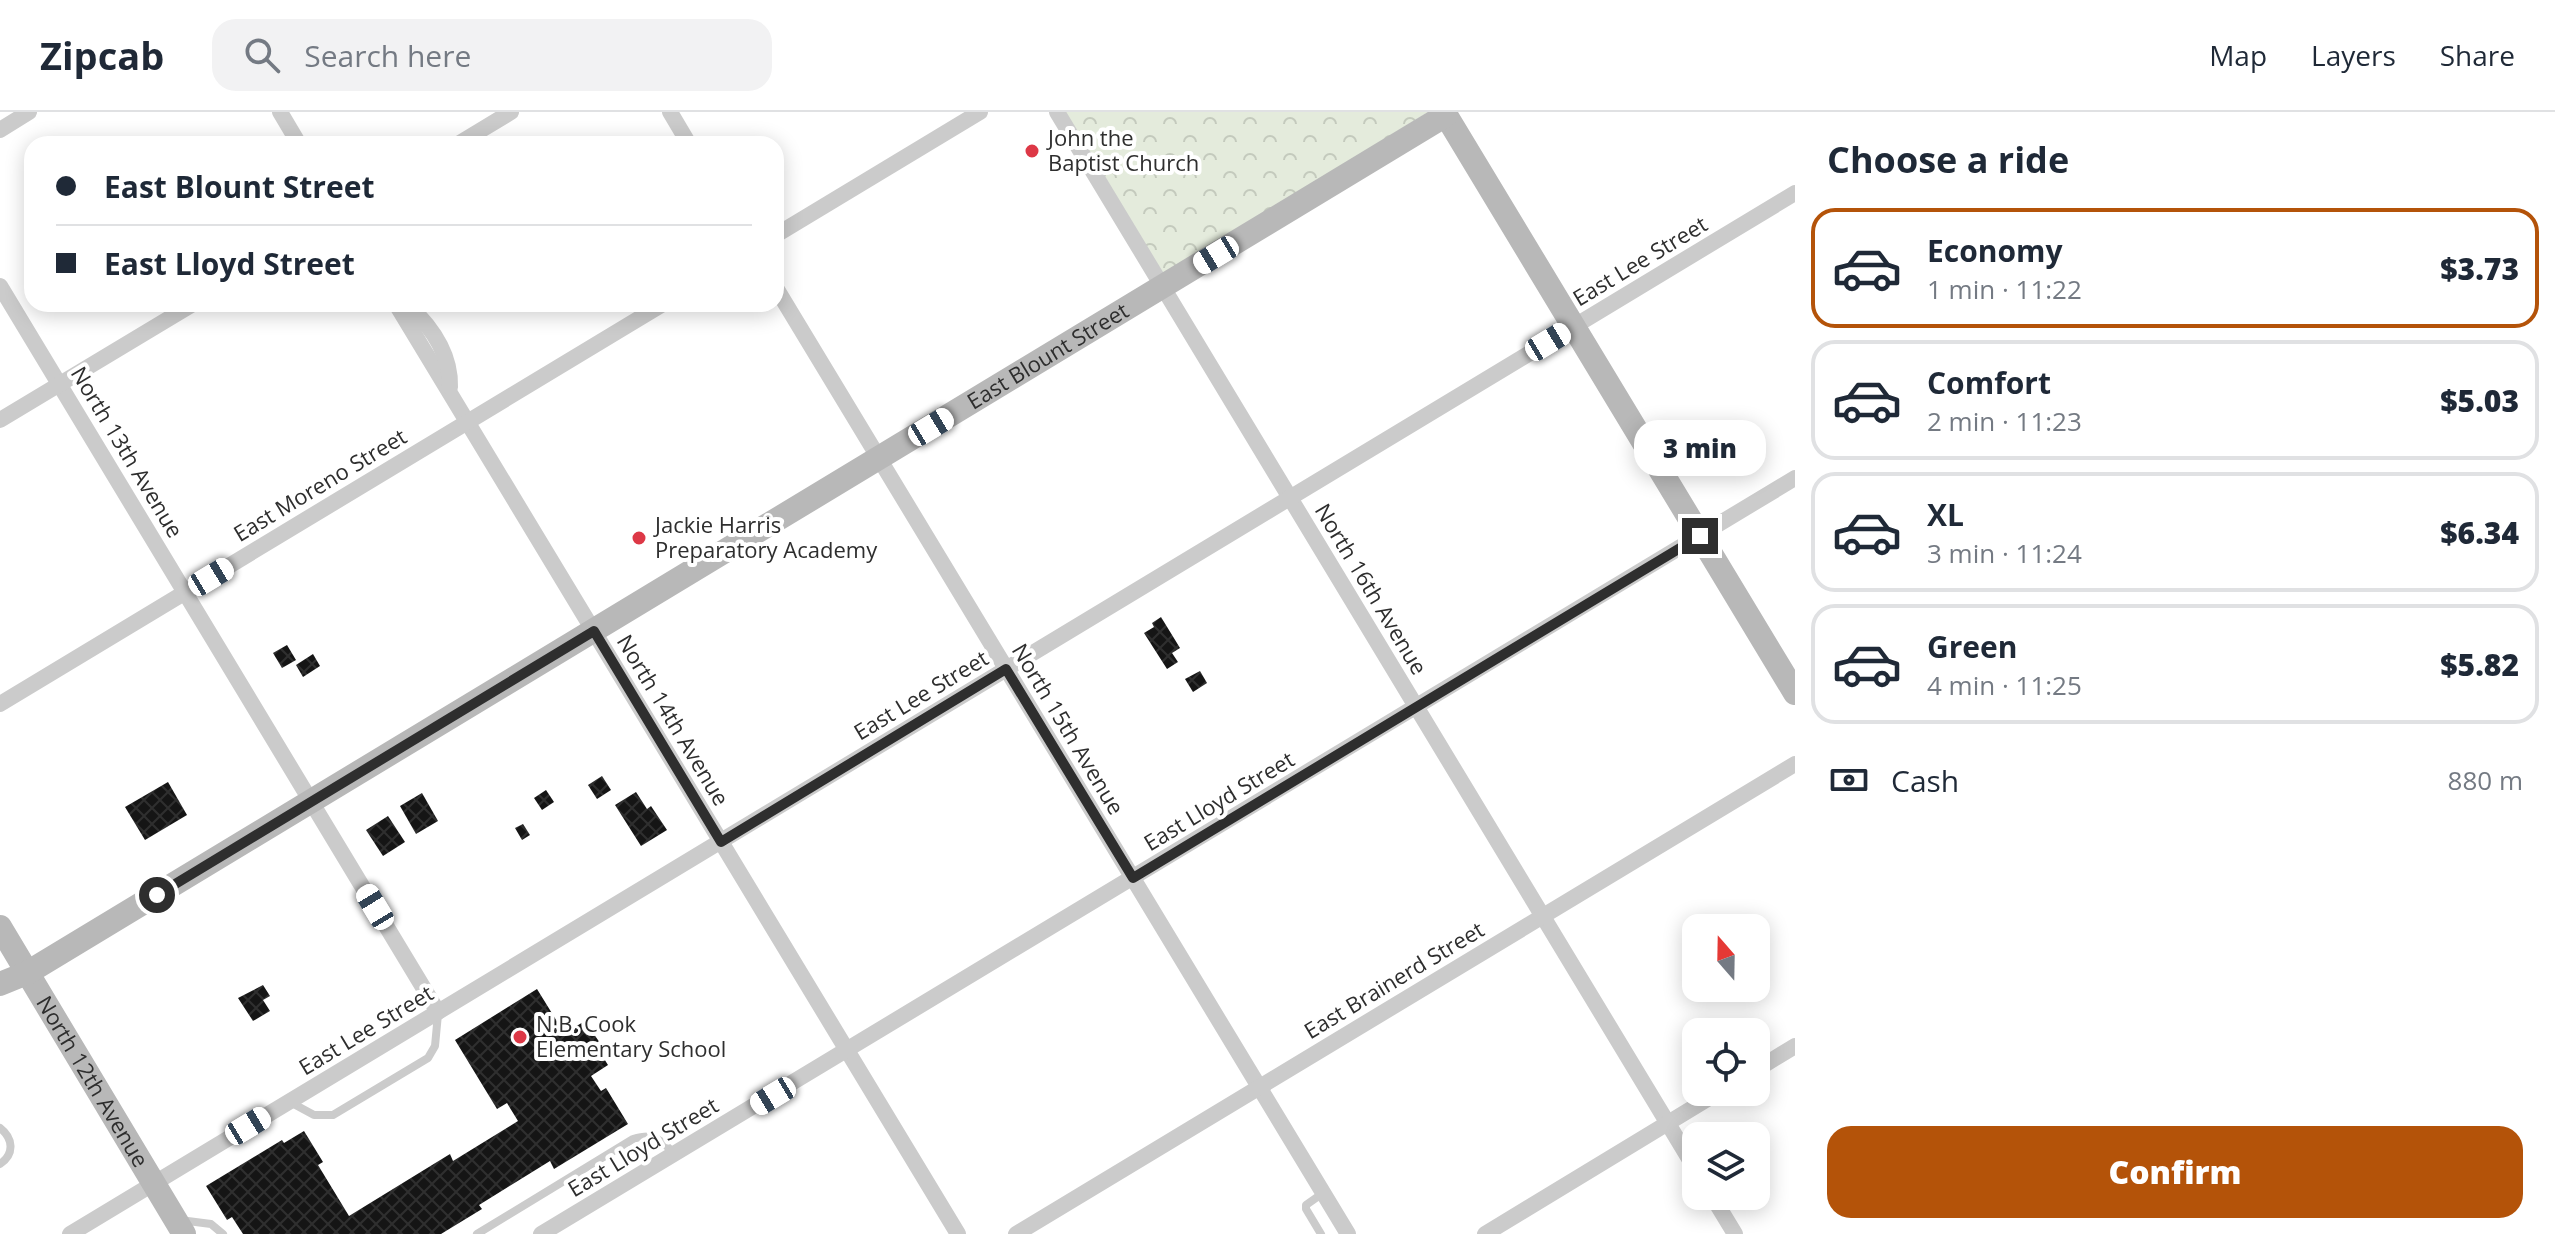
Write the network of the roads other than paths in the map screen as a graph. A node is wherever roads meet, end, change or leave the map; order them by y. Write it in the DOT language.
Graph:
graph roads {
  1 [pos="29,112"];
  2 [pos="280,112"];
  3 [pos="511,112"];
  4 [pos="670,112"];
  5 [pos="980,112"];
  6 [pos="1057,112"];
  7 [pos="1447,113"];
  8 [pos="0,130"];
  9 [pos="294,136"];
  10 [pos="471,136"];
  11 [pos="684,136"];
  12 [pos="1795,193"];
  13 [pos="784,230"];
  14 [pos="0,286"];
  15 [pos="1163,287"];
  16 [pos="784,301"];
  17 [pos="180,312"];
  18 [pos="401,312"];
  19 [pos="415,312"];
  20 [pos="650,312"];
  21 [pos="1574,326"];
  22 [pos="60,384"];
  23 [pos="449,393"];
  24 [pos="0,420"];
  25 [pos="467,422"];
  26 [pos="879,458"];
  27 [pos="1795,478"];
  28 [pos="1290,498"];
  29 [pos="1700,536"];
  30 [pos="186,592"];
  31 [pos="594,631"];
  32 [pos="1006,669"];
  33 [pos="1795,693"];
  34 [pos="0,704"];
  35 [pos="1416,707"];
  36 [pos="1795,764"];
  37 [pos="312,801"];
  38 [pos="721,842"];
  39 [pos="1133,878"];
  40 [pos="1543,916"];
  41 [pos="0,927"];
  42 [pos="27,973"];
  43 [pos="0,984"];
  44 [pos="0,998"];
  45 [pos="438,1012"];
  46 [pos="1795,1046"];
  47 [pos="847,1051"];
  48 [pos="1770,1061"];
  49 [pos="1259,1088"];
  50 [pos="289,1102"];
  51 [pos="1696,1106"];
  52 [pos="1668,1123"];
  53 [pos="0,1128"];
  54 [pos="1682,1146"];
  55 [pos="675,1154"];
  56 [pos="0,1164"];
  57 [pos="153,1183"];
  58 [pos="1323,1193"];
  59 [pos="1720,1210"];
  60 [pos="180,1226"];
  61 [pos="567,1227"];
  62 [pos="70,1234"];
  63 [pos="223,1234"];
  64 [pos="477,1234"];
  65 [pos="541,1234"];
  66 [pos="958,1234"];
  67 [pos="1016,1234"];
  68 [pos="1321,1234"];
  69 [pos="1348,1234"];
  70 [pos="1485,1234"];
  71 [pos="1735,1234"];
  1 -- 8 [label="street"];
  2 -- 9 [label="street"];
  3 -- 10 [label="street"];
  4 -- 11 [label="street"];
  5 -- 13 [label="street"];
  6 -- 15 [label="street, North 16th Avenue"];
  7 -- 15 [label="street, East Blount Street"];
  7 -- 21 [label="street"];
  12 -- 21 [label="street, East Lee Street"];
  14 -- 22 [label="street, North 13th Avenue"];
  15 -- 26 [label="street, East Blount Street"];
  15 -- 28 [label="street, North 16th Avenue"];
  16 -- 26 [label="street, North 15th Avenue"];
  17 -- 22 [label="street"];
  18 -- 23 [label="street, North 14th Avenue"];
  19 -- 23 [label="street, North 14th Avenue"];
  20 -- 25 [label="street, East Moreno Street"];
  21 -- 28 [label="street, East Lee Street"];
  21 -- 29 [label="street"];
  22 -- 24 [label="street"];
  22 -- 30 [label="street, North 13th Avenue"];
  23 -- 25 [label="street, North 14th Avenue"];
  25 -- 30 [label="street, East Moreno Street"];
  25 -- 31 [label="street, North 14th Avenue"];
  26 -- 31 [label="street, East Blount Street"];
  26 -- 32 [label="street, North 15th Avenue"];
  27 -- 29 [label="street, East Lloyd Street"];
  28 -- 32 [label="street, East Lee Street"];
  28 -- 35 [label="street, North 16th Avenue"];
  29 -- 33 [label="street"];
  29 -- 35 [label="street, East Lloyd Street"];
  30 -- 34 [label="street, East Moreno Street"];
  30 -- 37 [label="street, North 13th Avenue"];
  31 -- 37 [label="street, East Blount Street"];
  31 -- 38 [label="street, North 14th Avenue"];
  32 -- 38 [label="street, East Lee Street"];
  32 -- 39 [label="street, North 15th Avenue"];
  35 -- 39 [label="street, East Lloyd Street"];
  35 -- 40 [label="street, North 16th Avenue"];
  36 -- 40 [label="street, East Brainerd Street"];
  37 -- 42 [label="street, East Blount Street"];
  37 -- 45 [label="street, North 13th Avenue"];
  38 -- 45 [label="street, East Lee Street"];
  38 -- 47 [label="street, North 14th Avenue"];
  39 -- 47 [label="street, East Lloyd Street"];
  39 -- 49 [label="street, North 15th Avenue"];
  40 -- 49 [label="street, East Brainerd Street"];
  40 -- 52 [label="street, North 16th Avenue"];
  41 -- 42 [label="street, North 12th Avenue"];
  42 -- 43 [label="street, East Blount Street"];
  42 -- 44 [label="street, East Blount Street"];
  42 -- 57 [label="street, North 12th Avenue"];
  45 -- 50 [label="street, East Lee Street"];
  45 -- 50 [label="lane"];
  46 -- 48 [label="street"];
  47 -- 55 [label="street, East Lloyd Street"];
  47 -- 66 [label="street, North 14th Avenue"];
  49 -- 58 [label="street, North 15th Avenue"];
  49 -- 67 [label="street, East Brainerd Street"];
  50 -- 57 [label="street, East Lee Street"];
  51 -- 52 [label="street"];
  52 -- 54 [label="street, North 16th Avenue"];
  52 -- 70 [label="street"];
  53 -- 56 [label="lane"];
  55 -- 61 [label="street, East Lloyd Street"];
  55 -- 64 [label="lane"];
  57 -- 60 [label="street, North 12th Avenue"];
  57 -- 62 [label="street, East Lee Street"];
  58 -- 68 [label="lane"];
  58 -- 69 [label="street, North 15th Avenue"];
  59 -- 71 [label="street"];
  60 -- 63 [label="lane"];
  61 -- 65 [label="street, East Lloyd Street"];
}
